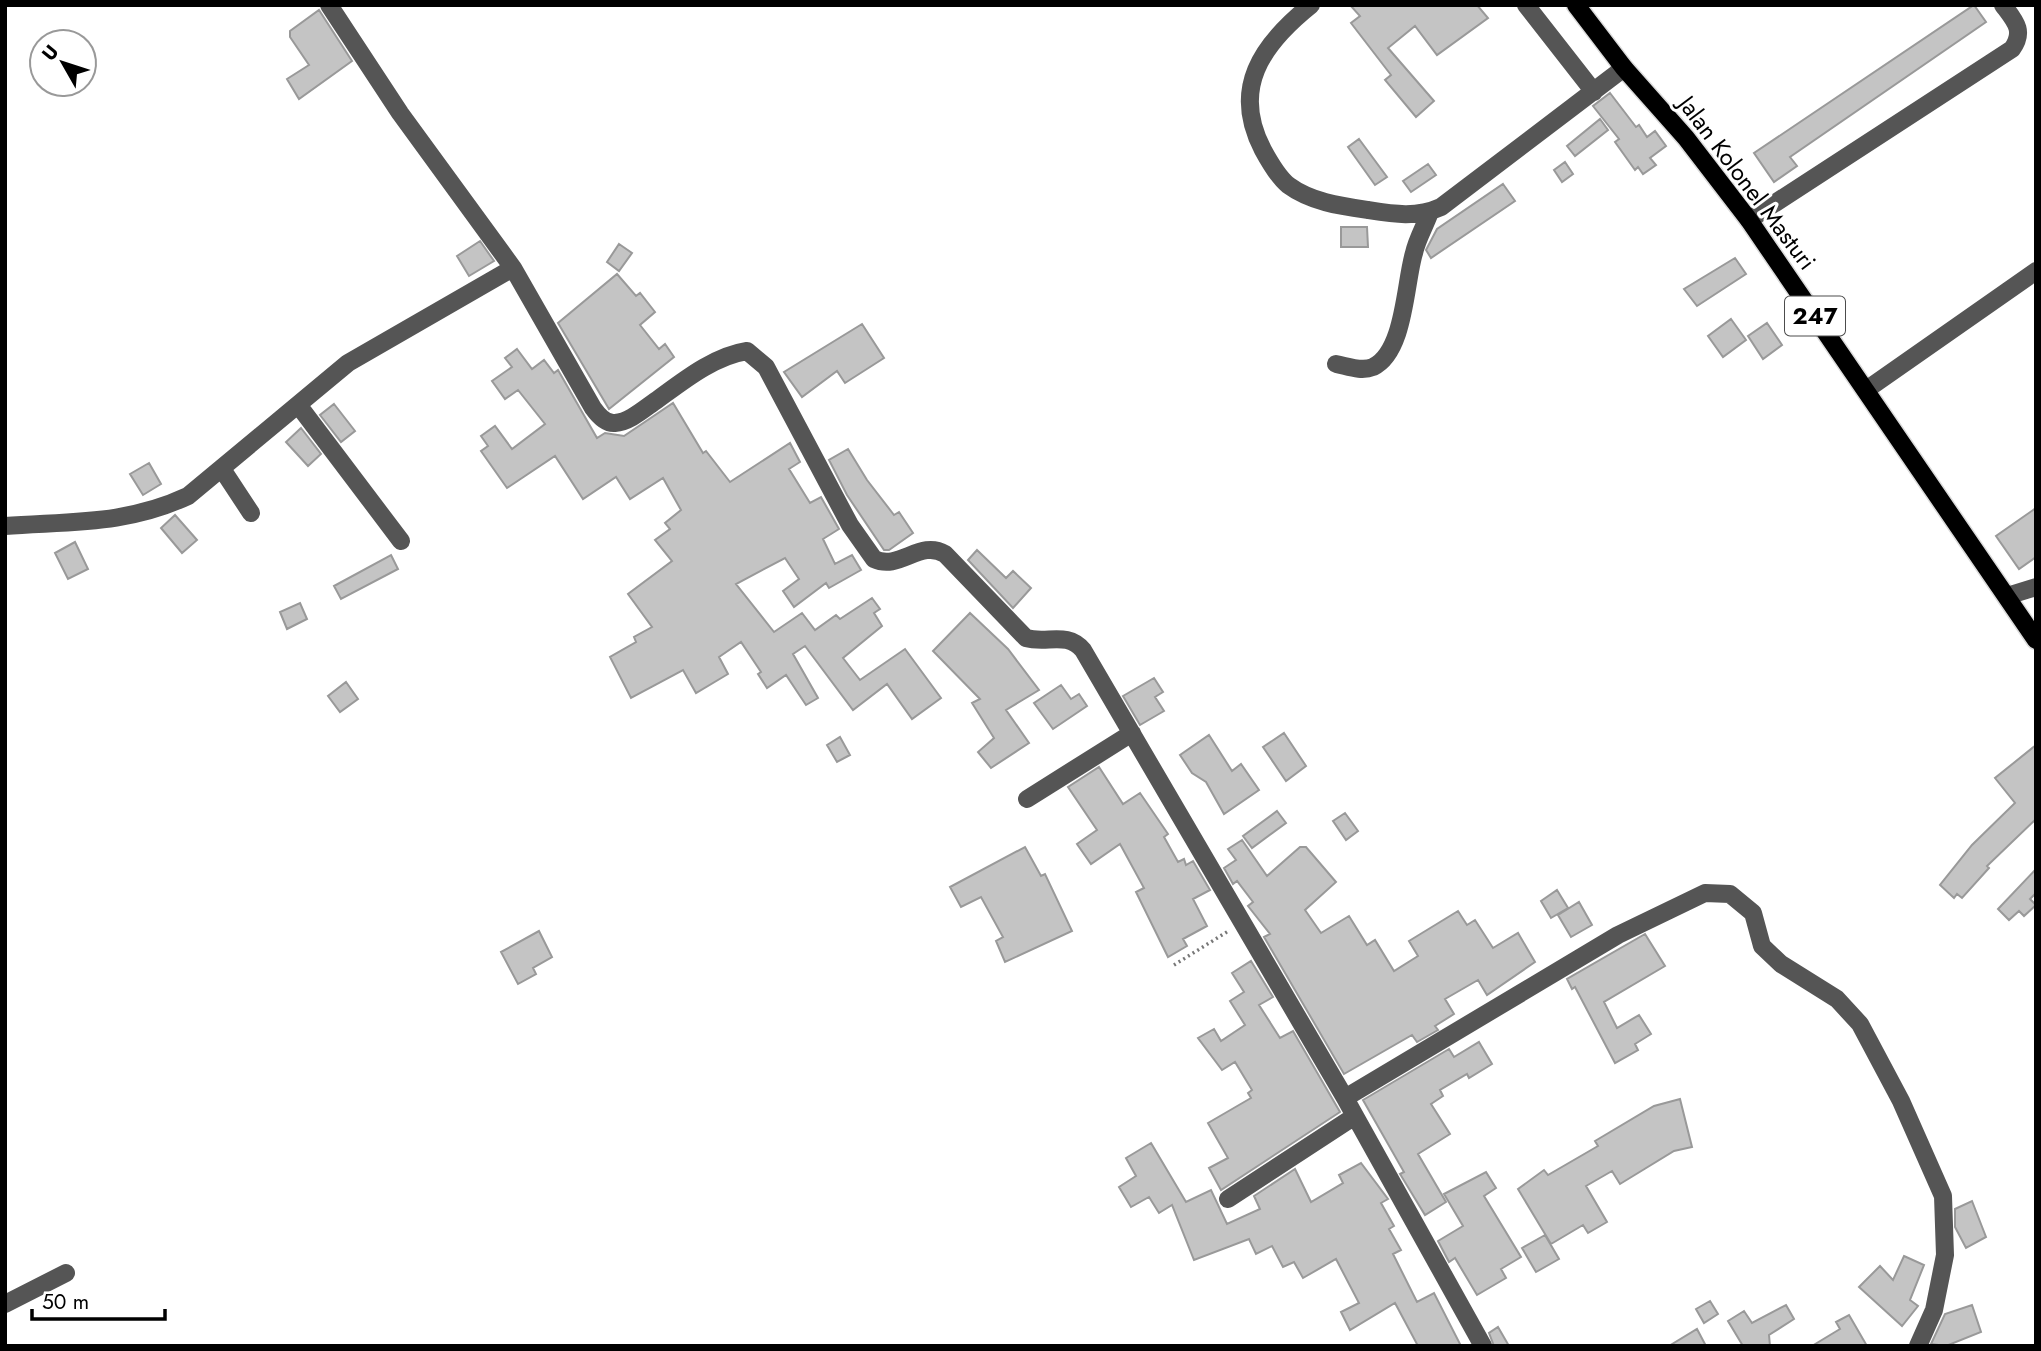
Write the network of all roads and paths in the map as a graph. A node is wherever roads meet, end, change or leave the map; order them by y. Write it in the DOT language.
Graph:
graph roads {
  1 [pos="329,5"];
  2 [pos="1311,5"];
  3 [pos="1526,5"];
  4 [pos="1576,5"];
  5 [pos="2003,5"];
  6 [pos="1624,68"];
  7 [pos="1594,92"];
  8 [pos="1430,212"];
  9 [pos="1749,220"];
  10 [pos="513,268"];
  11 [pos="2036,271"];
  12 [pos="1336,364"];
  13 [pos="1866,390"];
  14 [pos="299,406"];
  15 [pos="222,470"];
  16 [pos="251,513"];
  17 [pos="5,526"];
  18 [pos="401,541"];
  19 [pos="2036,587"];
  20 [pos="2007,596"];
  21 [pos="2036,640"];
  22 [pos="1132,733"];
  23 [pos="1027,799"];
  24 [pos="1244,922"];
  25 [pos="1174,965"];
  26 [pos="1345,1098"];
  27 [pos="1355,1116"];
  28 [pos="1228,1199"];
  29 [pos="66,1273"];
  30 [pos="5,1304"];
  31 [pos="1483,1346"];
  32 [pos="1918,1346"];
  1 -- 10 [label="street"];
  2 -- 8 [label="street"];
  3 -- 7 [label="street"];
  4 -- 6 [label="main road, Jalan Kolonel Masturi / 247"];
  5 -- 9 [label="street"];
  6 -- 7 [label="street"];
  6 -- 9 [label="main road, Jalan Kolonel Masturi / 247"];
  7 -- 8 [label="street"];
  8 -- 12 [label="street"];
  9 -- 13 [label="main road, Jalan Kolonel Masturi / 247"];
  10 -- 14 [label="street"];
  10 -- 22 [label="street"];
  11 -- 13 [label="street"];
  13 -- 20 [label="main road, Jalan Kolonel Masturi / 247"];
  14 -- 15 [label="street"];
  14 -- 18 [label="street"];
  15 -- 16 [label="street"];
  15 -- 17 [label="street"];
  19 -- 20 [label="street"];
  20 -- 21 [label="main road, Jalan Kolonel Masturi / 247"];
  22 -- 23 [label="street"];
  22 -- 24 [label="street"];
  24 -- 25 [label="path"];
  24 -- 26 [label="street"];
  26 -- 27 [label="street"];
  26 -- 32 [label="street"];
  27 -- 28 [label="street"];
  27 -- 31 [label="street"];
  29 -- 30 [label="street"];
}
